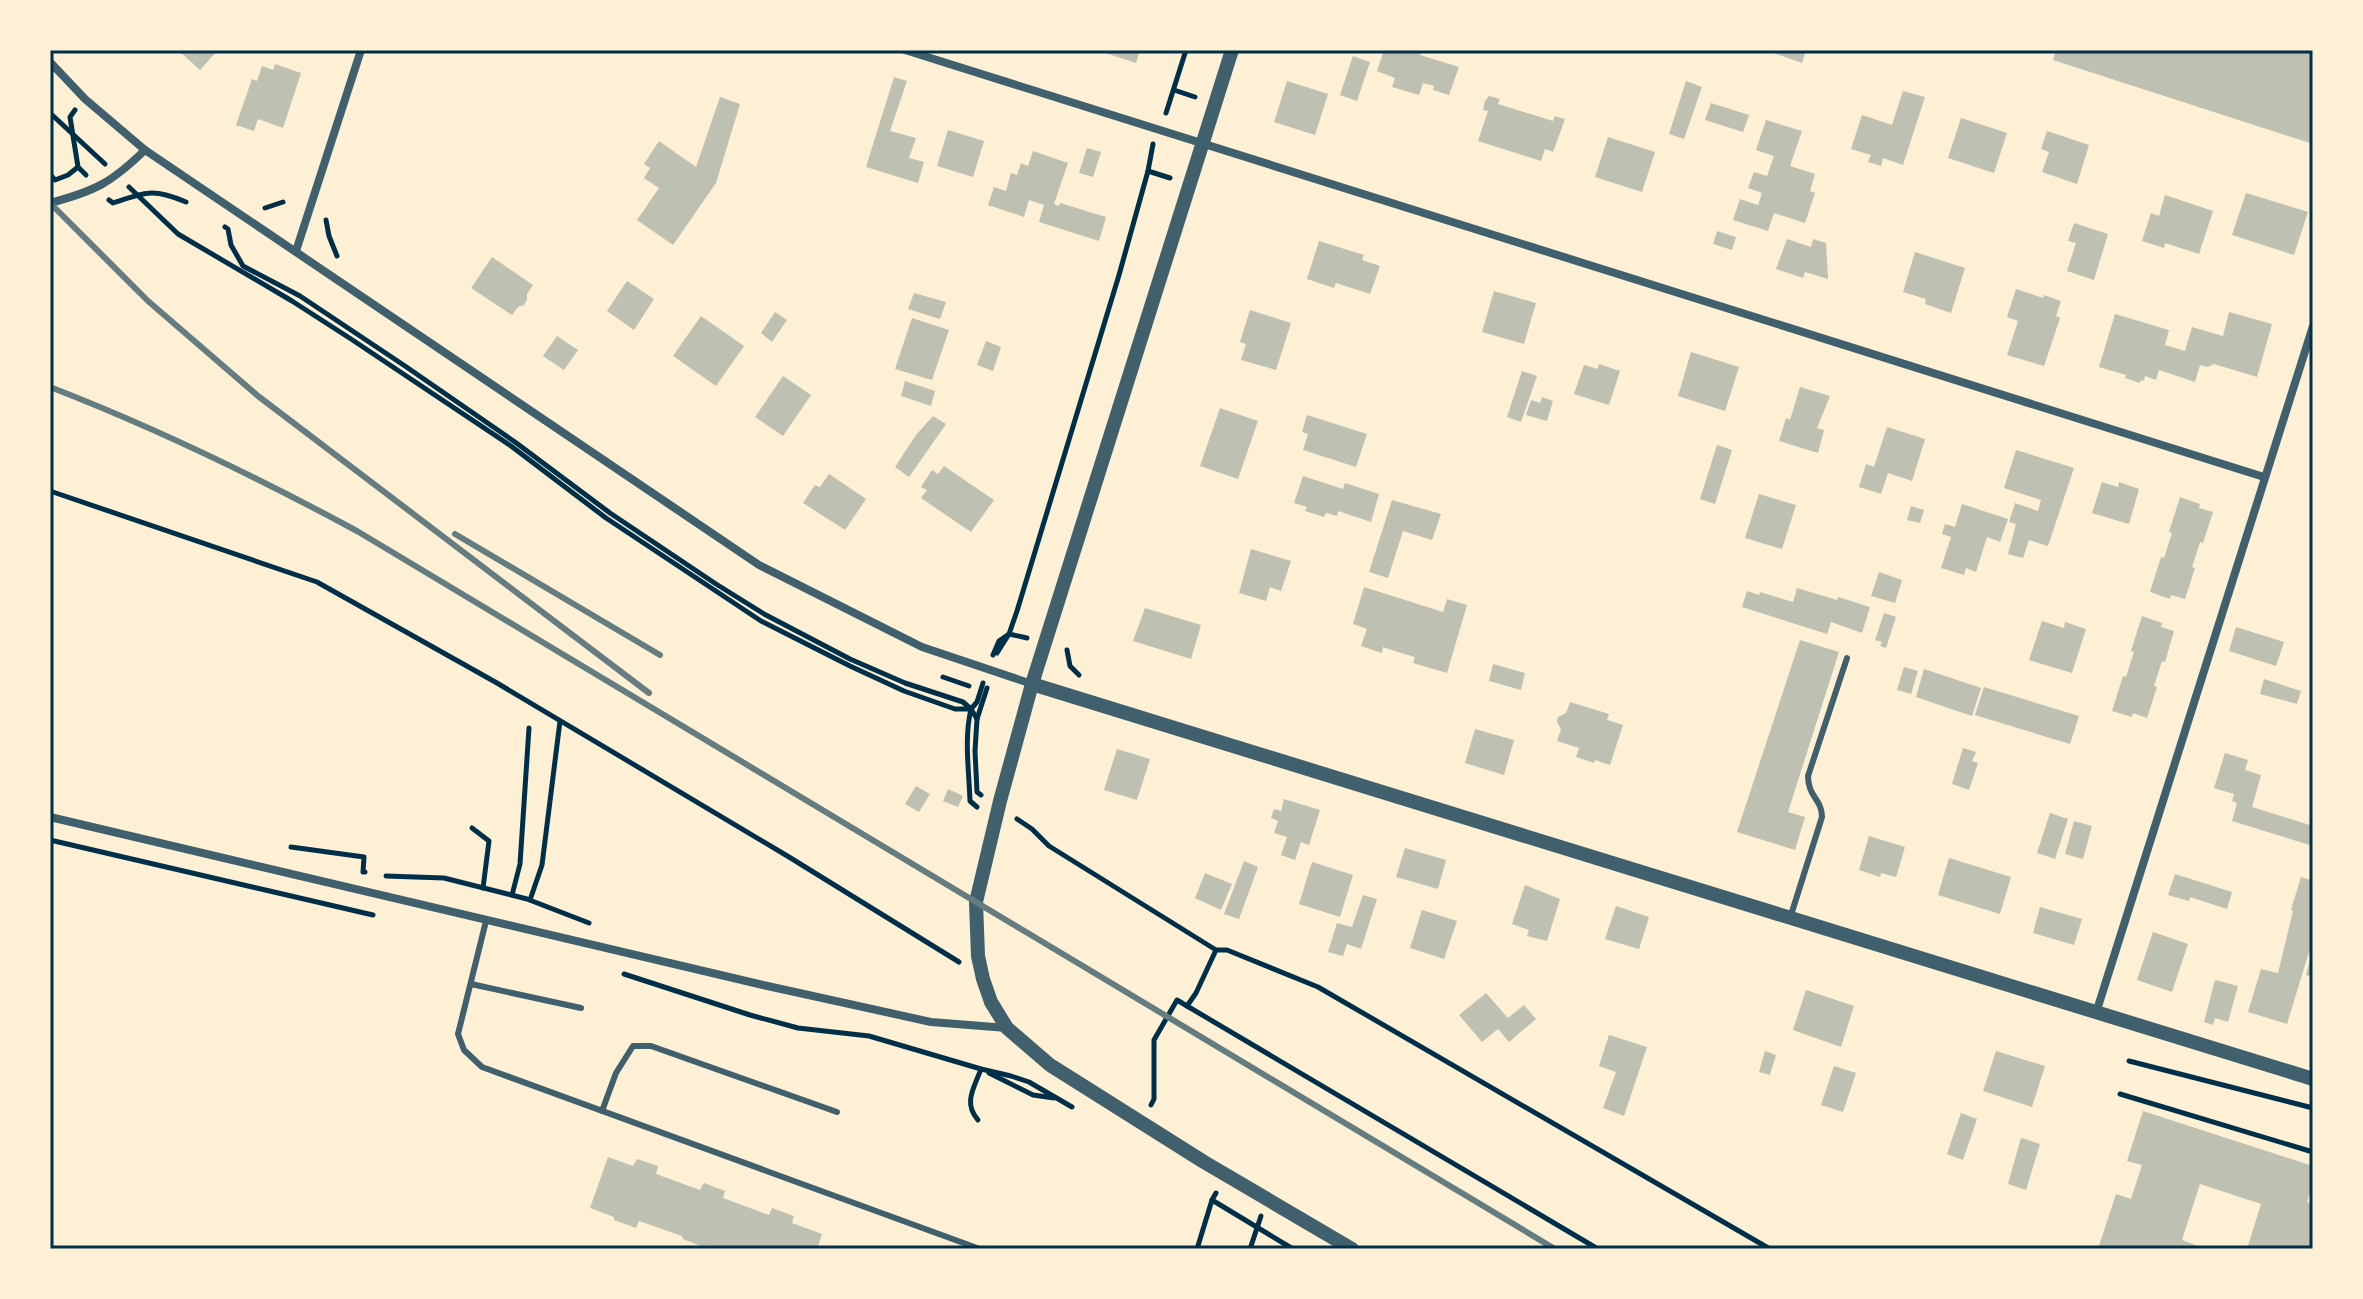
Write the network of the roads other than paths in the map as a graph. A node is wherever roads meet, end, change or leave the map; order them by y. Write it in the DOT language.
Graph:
graph roads {
  1 [pos="361,50"];
  2 [pos="905,50"];
  3 [pos="1232,50"];
  4 [pos="50,62"];
  5 [pos="1203,143"];
  6 [pos="145,150"];
  7 [pos="50,203"];
  8 [pos="296,251"];
  9 [pos="2313,326"];
  10 [pos="2264,477"];
  11 [pos="1847,658"];
  12 [pos="1032,684"];
  13 [pos="50,817"];
  14 [pos="1790,918"];
  15 [pos="486,921"];
  16 [pos="471,984"];
  17 [pos="581,1008"];
  18 [pos="2096,1013"];
  19 [pos="1007,1028"];
  20 [pos="2313,1079"];
  21 [pos="602,1111"];
  22 [pos="837,1112"];
  23 [pos="980,1249"];
  24 [pos="1352,1249"];
  1 -- 8 [label="street"];
  2 -- 5 [label="street"];
  3 -- 5 [label="street"];
  4 -- 6 [label="street"];
  5 -- 10 [label="street"];
  5 -- 12 [label="street"];
  6 -- 7 [label="street"];
  6 -- 8 [label="street"];
  8 -- 12 [label="street"];
  9 -- 10 [label="street"];
  10 -- 18 [label="street"];
  11 -- 14 [label="lane"];
  12 -- 14 [label="street"];
  12 -- 19 [label="street"];
  13 -- 15 [label="street"];
  14 -- 18 [label="street"];
  15 -- 16 [label="lane"];
  15 -- 19 [label="street"];
  16 -- 17 [label="lane"];
  16 -- 21 [label="lane"];
  18 -- 20 [label="street"];
  19 -- 24 [label="street"];
  21 -- 22 [label="lane"];
  21 -- 23 [label="lane"];
}
